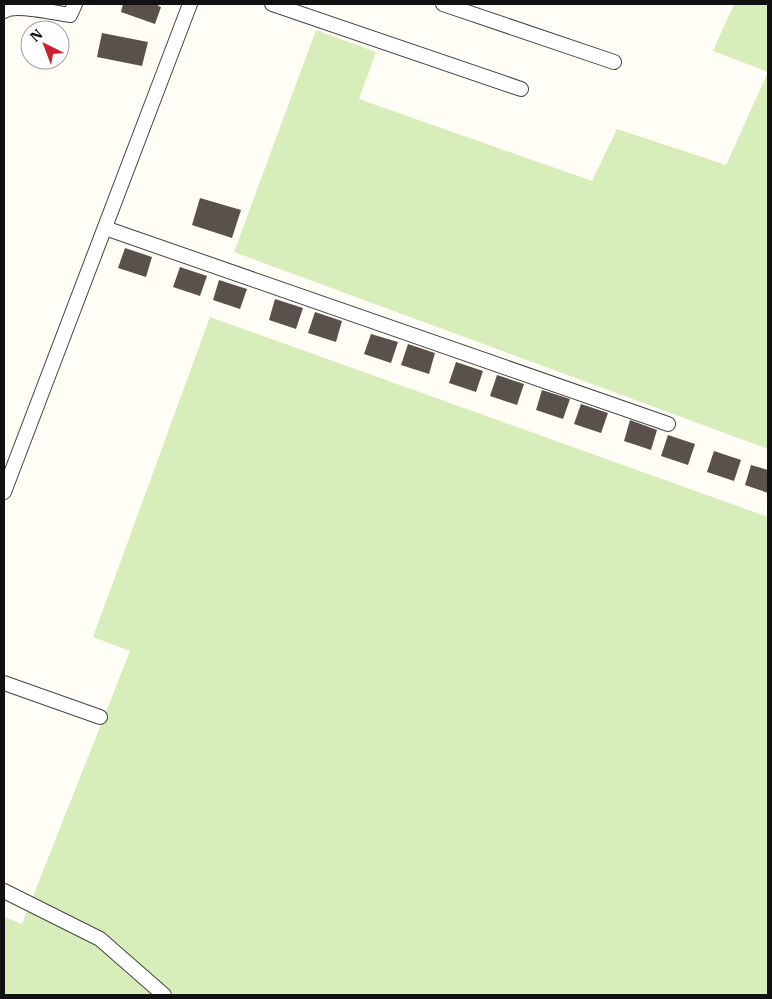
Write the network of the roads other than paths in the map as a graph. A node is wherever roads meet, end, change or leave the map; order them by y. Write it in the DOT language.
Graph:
graph roads {
  1 [pos="75,4"];
  2 [pos="190,4"];
  3 [pos="272,4"];
  4 [pos="443,4"];
  5 [pos="4,11"];
  6 [pos="614,62"];
  7 [pos="521,89"];
  8 [pos="105,228"];
  9 [pos="668,424"];
  10 [pos="4,492"];
  11 [pos="4,683"];
  12 [pos="100,717"];
  13 [pos="4,891"];
  14 [pos="164,995"];
  1 -- 5 [label="street"];
  2 -- 8 [label="street"];
  3 -- 7 [label="street"];
  4 -- 6 [label="street"];
  8 -- 9 [label="street"];
  8 -- 10 [label="street"];
  11 -- 12 [label="street"];
  13 -- 14 [label="street"];
}
